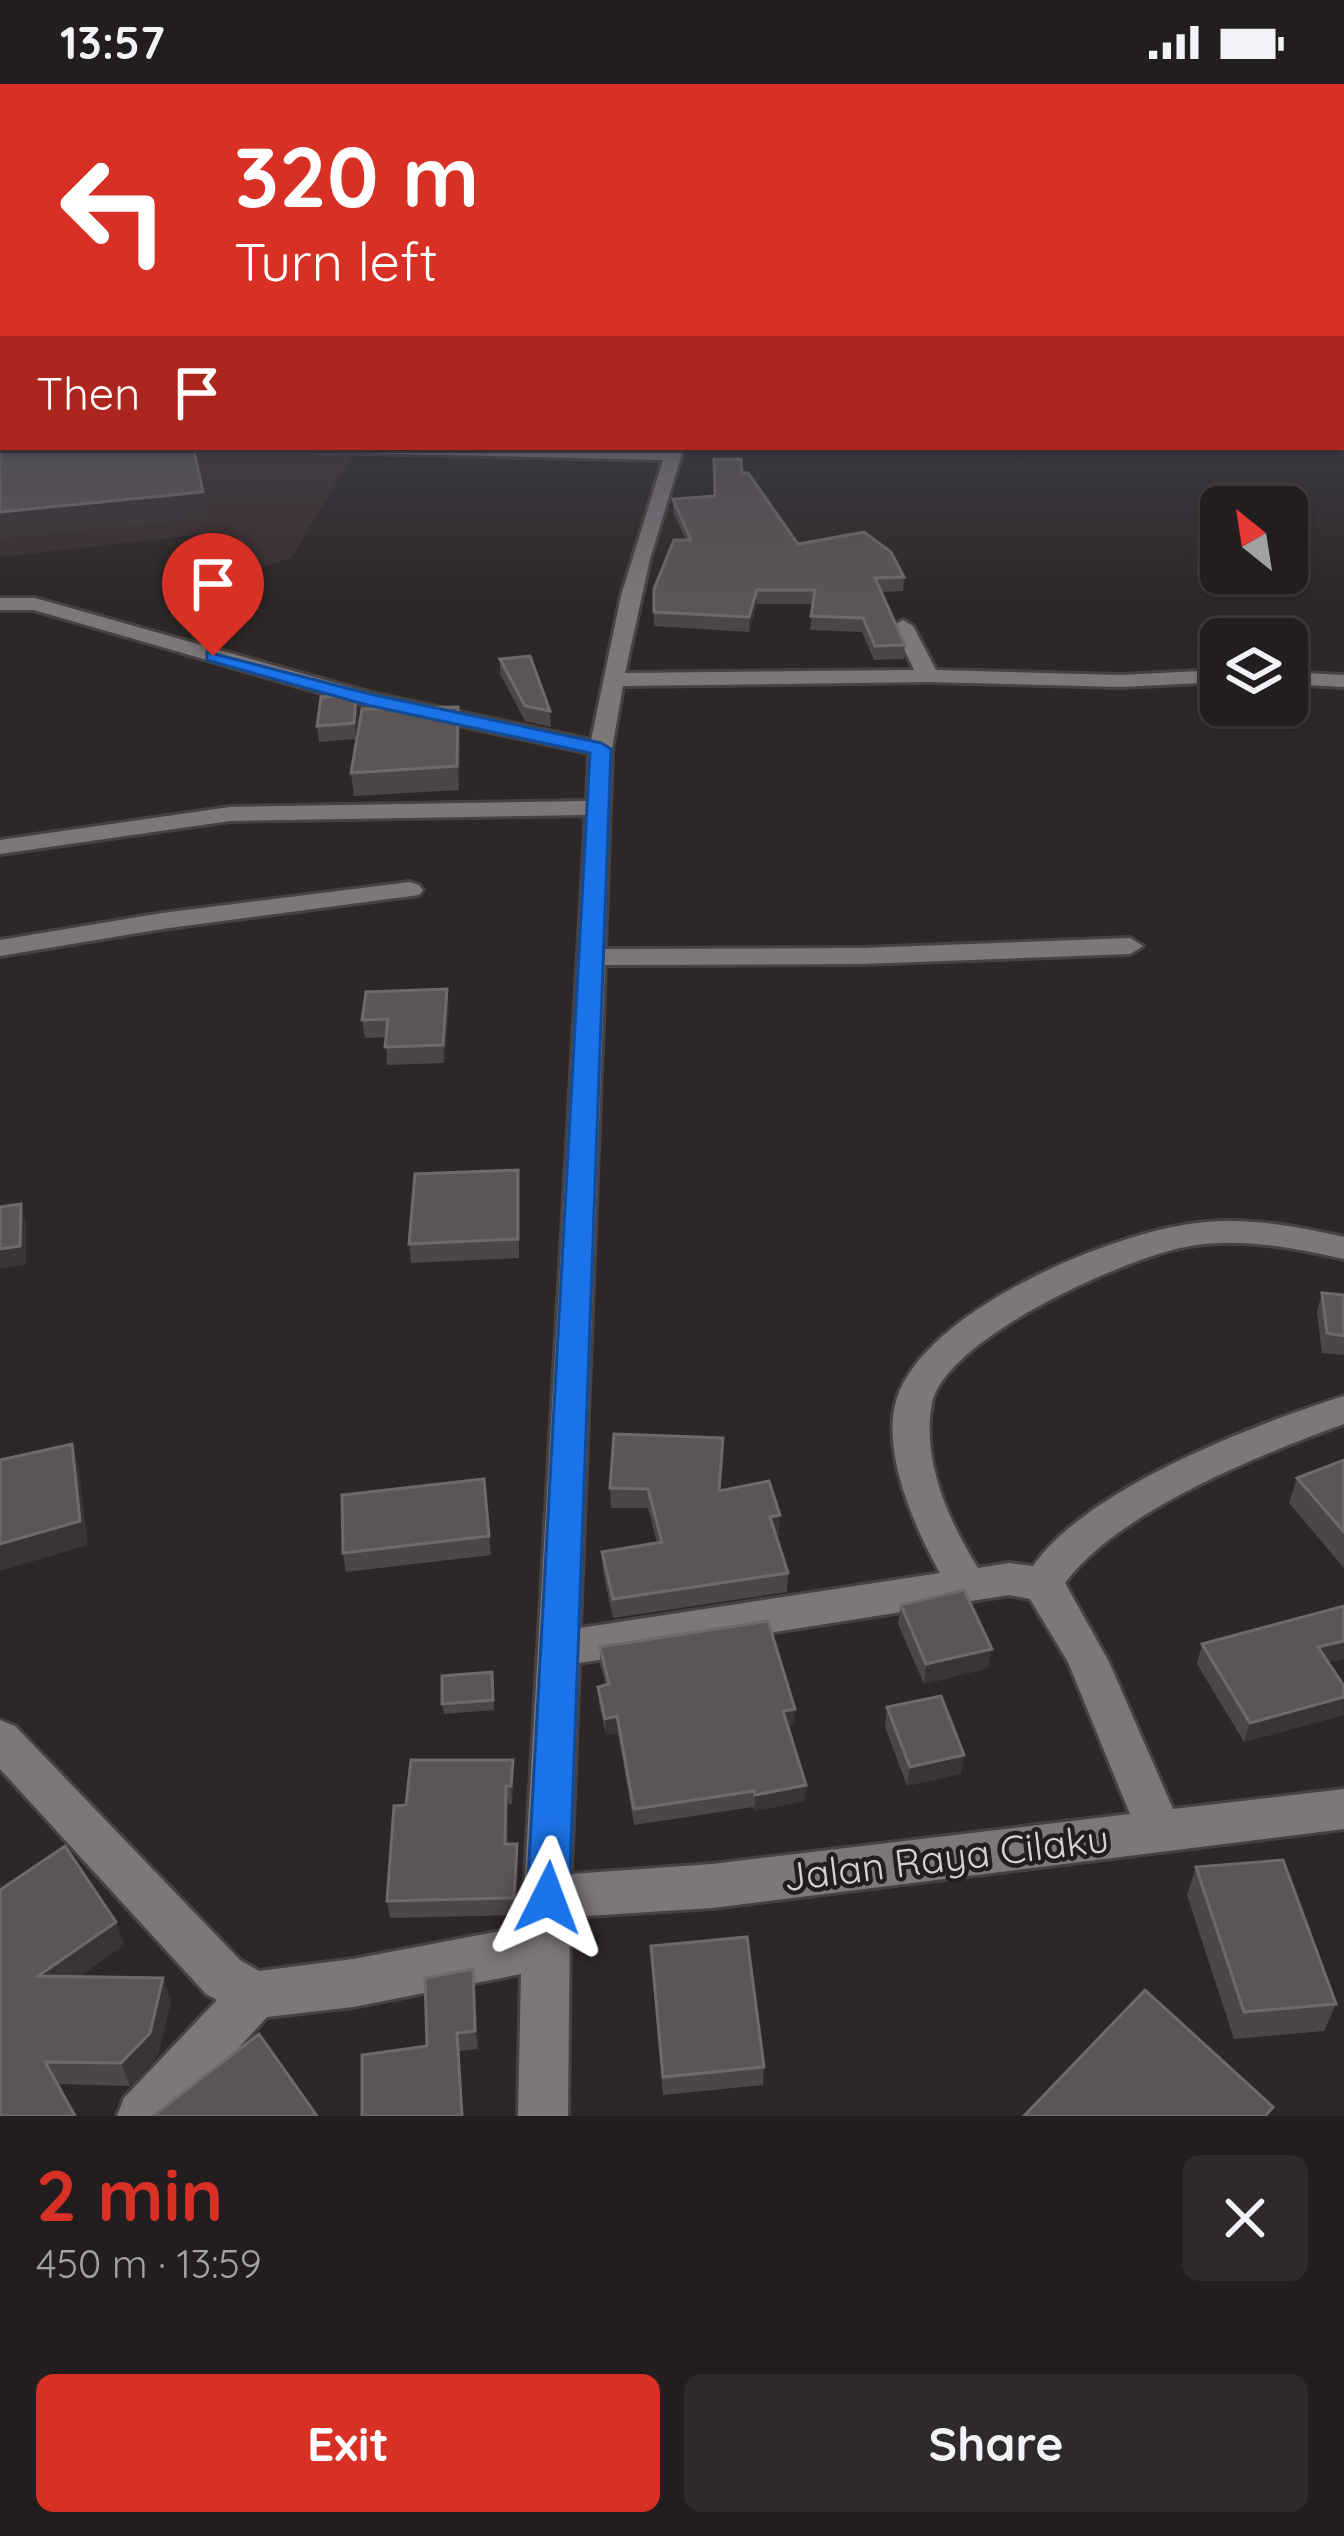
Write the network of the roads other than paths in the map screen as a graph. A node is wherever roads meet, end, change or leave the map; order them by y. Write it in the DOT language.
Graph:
graph roads {
  1 [pos="585,450"];
  2 [pos="675,451"];
  3 [pos="0,604"];
  4 [pos="903,626"];
  5 [pos="928,676"];
  6 [pos="1200,677"];
  7 [pos="1308,679"];
  8 [pos="611,680"];
  9 [pos="1344,681"];
  10 [pos="601,749"];
  11 [pos="602,808"];
  12 [pos="0,847"];
  13 [pos="410,890"];
  14 [pos="1130,946"];
  15 [pos="0,948"];
  16 [pos="594,957"];
  17 [pos="1344,1248"];
  18 [pos="1344,1410"];
  19 [pos="968,1586"];
  20 [pos="1042,1586"];
  21 [pos="560,1649"];
  22 [pos="0,1739"];
  23 [pos="1344,1809"];
  24 [pos="1159,1831"];
  25 [pos="548,1898"];
  26 [pos="544,1946"];
  27 [pos="255,1995"];
  28 [pos="142,2116"];
  29 [pos="543,2116"];
  1 -- 2 [label="street"];
  2 -- 8 [label="street"];
  3 -- 10 [label="street"];
  4 -- 5 [label="street"];
  5 -- 6 [label="street"];
  5 -- 8 [label="street"];
  7 -- 9 [label="street"];
  8 -- 10 [label="street"];
  10 -- 11 [label="street"];
  11 -- 12 [label="street"];
  11 -- 16 [label="street"];
  13 -- 15 [label="street"];
  14 -- 16 [label="street"];
  16 -- 21 [label="street"];
  17 -- 19 [label="street"];
  18 -- 20 [label="street"];
  19 -- 20 [label="street"];
  19 -- 21 [label="street"];
  20 -- 24 [label="street"];
  21 -- 25 [label="street"];
  22 -- 27 [label="street"];
  23 -- 24 [label="street, Jalan Raya Cilaku"];
  24 -- 25 [label="street, Jalan Raya Cilaku"];
  25 -- 26 [label="street"];
  26 -- 27 [label="street"];
  26 -- 29 [label="street"];
  27 -- 28 [label="street"];
}
